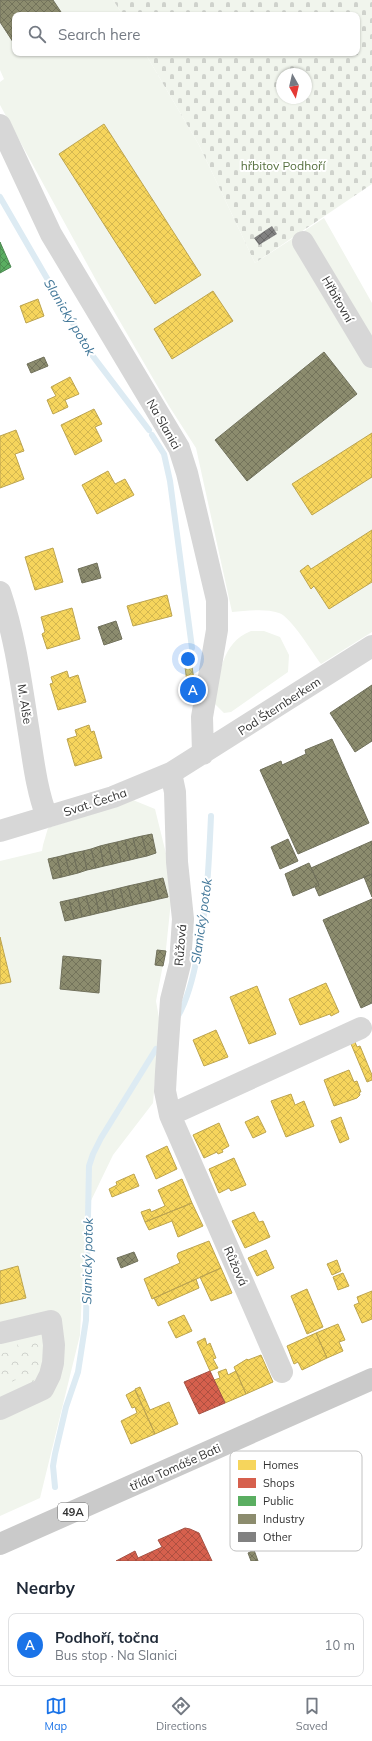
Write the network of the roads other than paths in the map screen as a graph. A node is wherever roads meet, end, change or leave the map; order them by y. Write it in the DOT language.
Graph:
graph roads {
  1 [pos="0,125"];
  2 [pos="302,242"];
  3 [pos="372,357"];
  4 [pos="0,592"];
  5 [pos="372,646"];
  6 [pos="187,764"];
  7 [pos="47,817"];
  8 [pos="0,831"];
  9 [pos="361,1028"];
  10 [pos="170,1115"];
  11 [pos="0,1333"];
  12 [pos="282,1372"];
  13 [pos="372,1379"];
  14 [pos="0,1408"];
  15 [pos="0,1544"];
  1 -- 6 [label="street, Na Slanici"];
  2 -- 3 [label="street, Hřbitovní"];
  4 -- 7 [label="street, M. Alše"];
  5 -- 6 [label="street, Pod Šternberkem"];
  6 -- 7 [label="street, Svat. Čecha"];
  6 -- 10 [label="street, Růžová"];
  7 -- 8 [label="street, Svat. Čecha"];
  9 -- 10 [label="street"];
  10 -- 12 [label="street, Růžová"];
  11 -- 14 [label="street"];
  13 -- 15 [label="main road, třída Tomáše Bati / 49A"];
}
